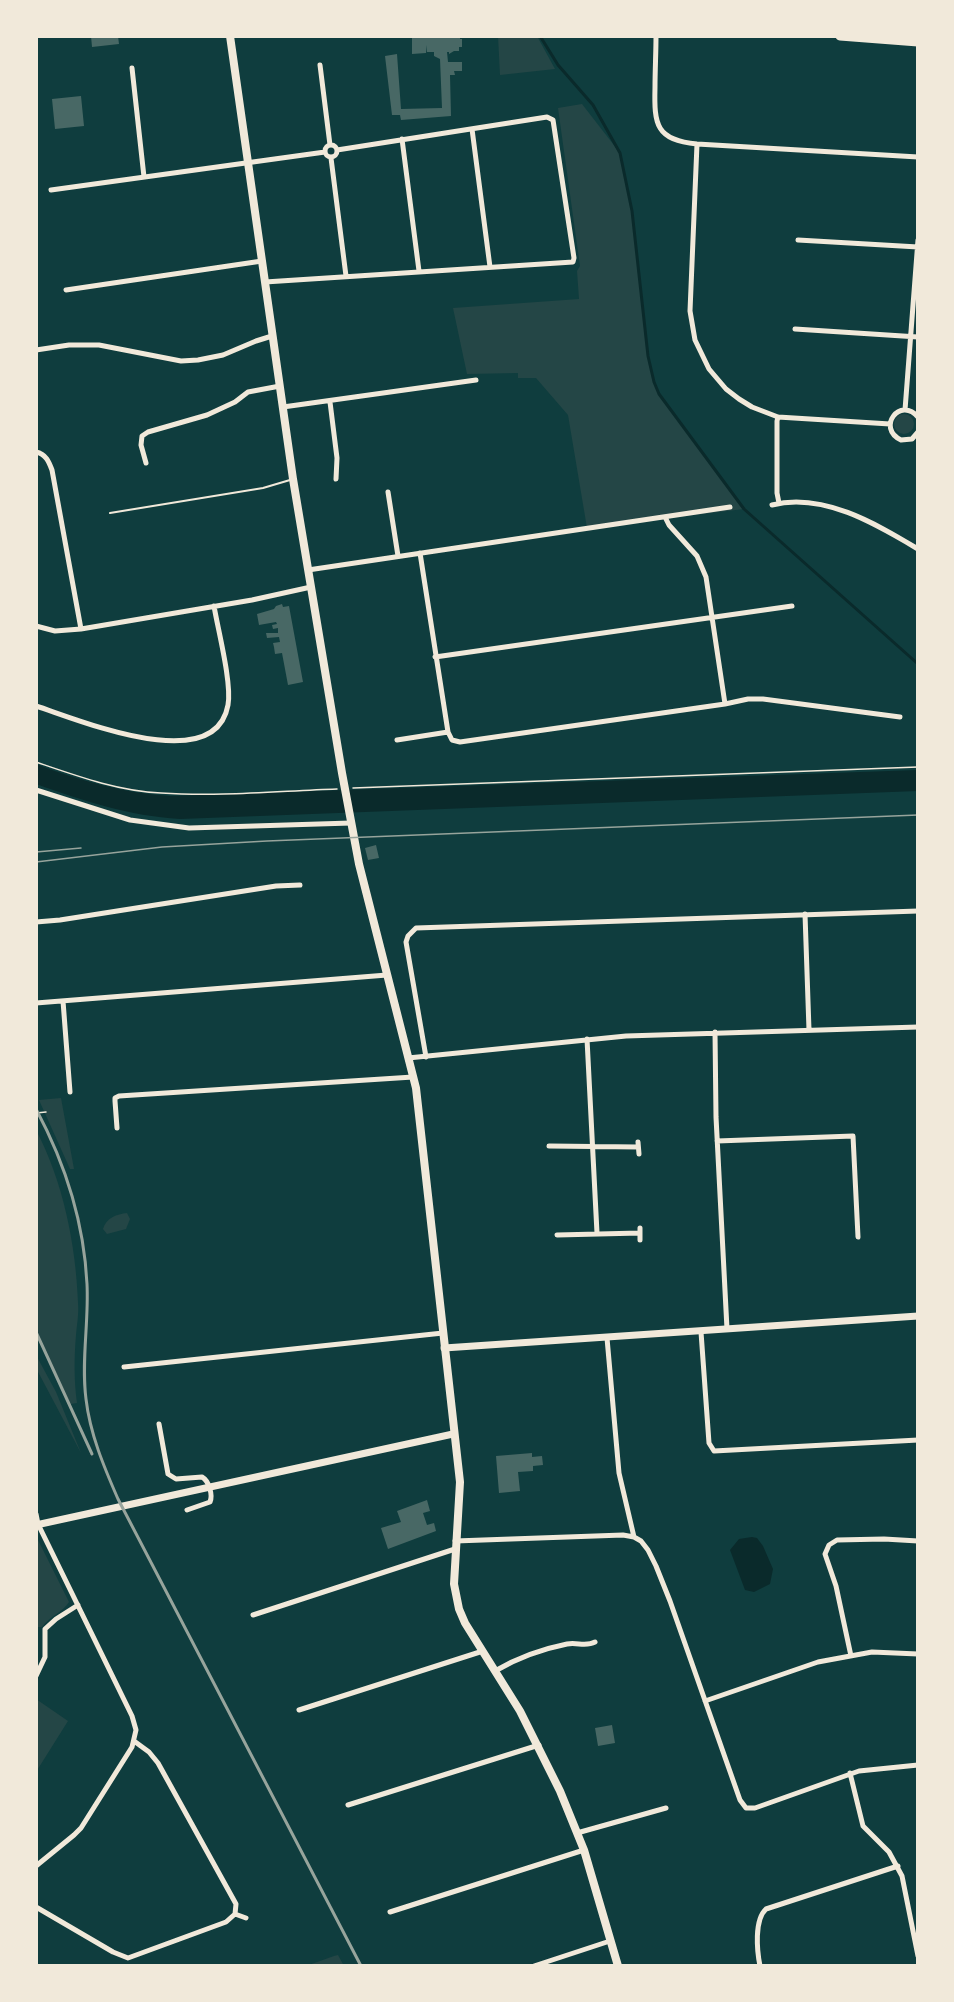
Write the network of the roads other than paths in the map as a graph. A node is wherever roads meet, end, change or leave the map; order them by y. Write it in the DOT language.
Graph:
graph roads {
  1 [pos="231,36"];
  2 [pos="656,36"];
  3 [pos="840,36"];
  4 [pos="918,42"];
  5 [pos="320,65"];
  6 [pos="132,68"];
  7 [pos="472,129"];
  8 [pos="402,139"];
  9 [pos="697,144"];
  10 [pos="330,145"];
  11 [pos="337,150"];
  12 [pos="325,152"];
  13 [pos="918,157"];
  14 [pos="331,158"];
  15 [pos="248,163"];
  16 [pos="144,177"];
  17 [pos="51,190"];
  18 [pos="798,240"];
  19 [pos="918,240"];
  20 [pos="918,247"];
  21 [pos="262,261"];
  22 [pos="490,267"];
  23 [pos="419,272"];
  24 [pos="346,276"];
  25 [pos="265,282"];
  26 [pos="66,290"];
  27 [pos="795,329"];
  28 [pos="272,336"];
  29 [pos="915,337"];
  30 [pos="36,350"];
  31 [pos="476,380"];
  32 [pos="280,386"];
  33 [pos="330,402"];
  34 [pos="283,407"];
  35 [pos="905,410"];
  36 [pos="778,417"];
  37 [pos="918,417"];
  38 [pos="890,424"];
  39 [pos="918,432"];
  40 [pos="36,452"];
  41 [pos="146,463"];
  42 [pos="293,479"];
  43 [pos="336,479"];
  44 [pos="388,492"];
  45 [pos="730,507"];
  46 [pos="110,513"];
  47 [pos="665,517"];
  48 [pos="918,549"];
  49 [pos="420,553"];
  50 [pos="398,556"];
  51 [pos="308,570"];
  52 [pos="311,587"];
  53 [pos="214,606"];
  54 [pos="792,606"];
  55 [pos="711,617"];
  56 [pos="36,626"];
  57 [pos="81,629"];
  58 [pos="435,657"];
  59 [pos="725,704"];
  60 [pos="36,706"];
  61 [pos="900,717"];
  62 [pos="448,732"];
  63 [pos="397,740"];
  64 [pos="36,790"];
  65 [pos="351,823"];
  66 [pos="300,885"];
  67 [pos="918,911"];
  68 [pos="805,914"];
  69 [pos="36,922"];
  70 [pos="387,975"];
  71 [pos="63,1001"];
  72 [pos="36,1003"];
  73 [pos="918,1027"];
  74 [pos="809,1030"];
  75 [pos="715,1032"];
  76 [pos="587,1038"];
  77 [pos="426,1057"];
  78 [pos="408,1058"];
  79 [pos="413,1077"];
  80 [pos="70,1092"];
  81 [pos="117,1128"];
  82 [pos="717,1141"];
  83 [pos="549,1146"];
  84 [pos="593,1147"];
  85 [pos="639,1154"];
  86 [pos="597,1233"];
  87 [pos="557,1235"];
  88 [pos="858,1237"];
  89 [pos="640,1240"];
  90 [pos="918,1316"];
  91 [pos="727,1329"];
  92 [pos="701,1332"];
  93 [pos="443,1333"];
  94 [pos="607,1338"];
  95 [pos="444,1348"];
  96 [pos="124,1367"];
  97 [pos="159,1424"];
  98 [pos="453,1434"];
  99 [pos="918,1440"];
  100 [pos="209,1488"];
  101 [pos="187,1510"];
  102 [pos="36,1514"];
  103 [pos="37,1525"];
  104 [pos="634,1537"];
  105 [pos="918,1541"];
  106 [pos="455,1545"];
  107 [pos="78,1605"];
  108 [pos="253,1615"];
  109 [pos="483,1652"];
  110 [pos="595,1652"];
  111 [pos="918,1654"];
  112 [pos="851,1656"];
  113 [pos="495,1671"];
  114 [pos="36,1676"];
  115 [pos="705,1701"];
  116 [pos="299,1710"];
  117 [pos="135,1741"];
  118 [pos="539,1745"];
  119 [pos="918,1765"];
  120 [pos="850,1773"];
  121 [pos="348,1805"];
  122 [pos="666,1808"];
  123 [pos="578,1833"];
  124 [pos="584,1850"];
  125 [pos="36,1866"];
  126 [pos="898,1866"];
  127 [pos="36,1907"];
  128 [pos="390,1912"];
  129 [pos="235,1914"];
  130 [pos="246,1918"];
  131 [pos="610,1941"];
  132 [pos="918,1956"];
  133 [pos="125,1957"];
  134 [pos="124,1966"];
  135 [pos="534,1966"];
  136 [pos="618,1966"];
  137 [pos="760,1966"];
  1 -- 15 [label="main road"];
  2 -- 9 [label="street"];
  3 -- 4 [label="highway"];
  5 -- 10 [label="street"];
  6 -- 16 [label="street"];
  7 -- 8 [label="street"];
  7 -- 22 [label="street"];
  7 -- 22 [label="street"];
  8 -- 11 [label="street"];
  8 -- 23 [label="street"];
  9 -- 13 [label="street"];
  9 -- 36 [label="street"];
  10 -- 11 [label="street"];
  10 -- 12 [label="street"];
  11 -- 14 [label="street"];
  12 -- 14 [label="street"];
  12 -- 15 [label="street"];
  14 -- 24 [label="street"];
  15 -- 16 [label="street"];
  15 -- 21 [label="main road"];
  16 -- 17 [label="street"];
  18 -- 20 [label="street"];
  19 -- 20 [label="street"];
  20 -- 29 [label="street"];
  21 -- 25 [label="main road"];
  21 -- 26 [label="street"];
  22 -- 23 [label="street"];
  23 -- 24 [label="street"];
  24 -- 25 [label="street"];
  25 -- 28 [label="main road"];
  27 -- 29 [label="street"];
  28 -- 30 [label="street"];
  28 -- 32 [label="main road"];
  29 -- 35 [label="street"];
  31 -- 33 [label="street"];
  32 -- 34 [label="main road"];
  32 -- 41 [label="street"];
  33 -- 34 [label="street"];
  33 -- 43 [label="street"];
  34 -- 42 [label="main road"];
  35 -- 37 [label="street"];
  35 -- 38 [label="street"];
  36 -- 38 [label="street"];
  36 -- 48 [label="street"];
  38 -- 39 [label="street"];
  40 -- 57 [label="street"];
  42 -- 46 [label="lane"];
  42 -- 51 [label="main road"];
  44 -- 50 [label="street"];
  45 -- 47 [label="street"];
  47 -- 49 [label="street"];
  47 -- 55 [label="street"];
  49 -- 50 [label="street"];
  49 -- 58 [label="street"];
  50 -- 51 [label="street"];
  51 -- 52 [label="main road"];
  52 -- 53 [label="street"];
  52 -- 65 [label="main road"];
  53 -- 57 [label="street"];
  53 -- 60 [label="street"];
  54 -- 55 [label="street"];
  55 -- 58 [label="street"];
  55 -- 59 [label="street"];
  56 -- 57 [label="street"];
  58 -- 62 [label="street"];
  59 -- 61 [label="street"];
  59 -- 62 [label="street"];
  62 -- 63 [label="street"];
  64 -- 65 [label="street"];
  65 -- 70 [label="main road"];
  66 -- 69 [label="street"];
  67 -- 68 [label="street"];
  68 -- 74 [label="street"];
  68 -- 77 [label="street"];
  70 -- 71 [label="street"];
  70 -- 78 [label="main road"];
  71 -- 72 [label="street"];
  71 -- 80 [label="street"];
  73 -- 74 [label="street"];
  74 -- 75 [label="street"];
  75 -- 76 [label="street"];
  75 -- 82 [label="street"];
  76 -- 77 [label="street"];
  76 -- 84 [label="street"];
  77 -- 78 [label="street"];
  78 -- 79 [label="main road"];
  79 -- 81 [label="street"];
  79 -- 93 [label="main road"];
  82 -- 88 [label="street"];
  82 -- 91 [label="street"];
  83 -- 84 [label="street"];
  84 -- 85 [label="street"];
  84 -- 86 [label="street"];
  86 -- 87 [label="street"];
  86 -- 89 [label="street"];
  90 -- 91 [label="street"];
  91 -- 92 [label="street"];
  92 -- 94 [label="street"];
  92 -- 99 [label="street"];
  93 -- 95 [label="main road"];
  93 -- 96 [label="street"];
  94 -- 95 [label="street"];
  94 -- 104 [label="street"];
  95 -- 98 [label="main road"];
  97 -- 100 [label="street"];
  98 -- 100 [label="street"];
  98 -- 106 [label="main road"];
  100 -- 101 [label="street"];
  100 -- 103 [label="street"];
  102 -- 103 [label="street"];
  103 -- 107 [label="street"];
  104 -- 106 [label="street"];
  104 -- 115 [label="street"];
  105 -- 112 [label="street"];
  106 -- 108 [label="street"];
  106 -- 109 [label="main road"];
  107 -- 114 [label="street"];
  107 -- 117 [label="street"];
  109 -- 113 [label="main road"];
  109 -- 116 [label="street"];
  110 -- 113 [label="street"];
  111 -- 112 [label="street"];
  112 -- 115 [label="street"];
  113 -- 118 [label="main road"];
  115 -- 120 [label="street"];
  117 -- 125 [label="street"];
  117 -- 129 [label="street"];
  118 -- 121 [label="street"];
  118 -- 123 [label="main road"];
  119 -- 120 [label="street"];
  120 -- 126 [label="street"];
  122 -- 123 [label="street"];
  123 -- 124 [label="main road"];
  124 -- 128 [label="street"];
  124 -- 131 [label="main road"];
  126 -- 132 [label="street"];
  126 -- 137 [label="street"];
  127 -- 133 [label="street"];
  129 -- 130 [label="street"];
  129 -- 133 [label="street"];
  131 -- 135 [label="street"];
  131 -- 136 [label="main road"];
  133 -- 134 [label="street"];
}
